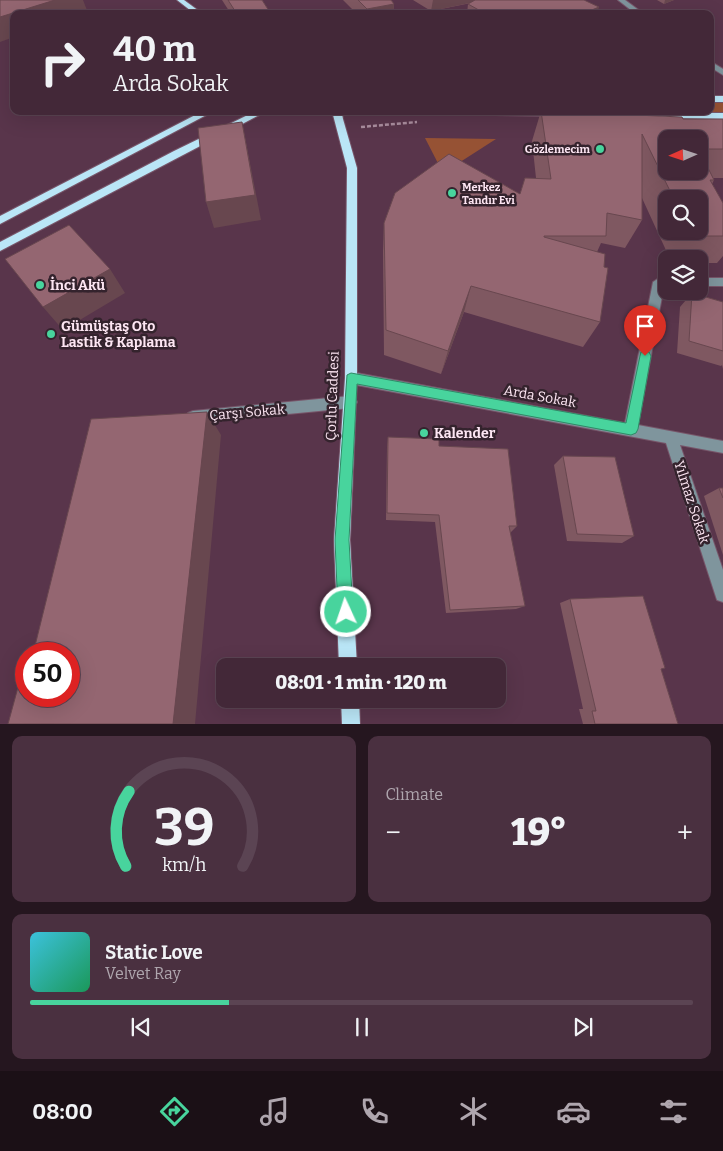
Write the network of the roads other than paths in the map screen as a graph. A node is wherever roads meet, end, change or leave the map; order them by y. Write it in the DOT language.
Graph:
graph roads {
  1 [pos="180,0"];
  2 [pos="620,0"];
  3 [pos="194,10"];
  4 [pos="635,10"];
  5 [pos="202,115"];
  6 [pos="255,115"];
  7 [pos="325,115"];
  8 [pos="340,115"];
  9 [pos="664,115"];
  10 [pos="723,116"];
  11 [pos="340,128"];
  12 [pos="0,220"];
  13 [pos="0,247"];
  14 [pos="708,282"];
  15 [pos="723,282"];
  16 [pos="658,287"];
  17 [pos="351,378"];
  18 [pos="350,402"];
  19 [pos="182,418"];
  20 [pos="631,429"];
  21 [pos="671,438"];
  22 [pos="723,447"];
  23 [pos="723,594"];
  24 [pos="348,658"];
  25 [pos="350,708"];
  26 [pos="351,724"];
  1 -- 3 [label="main road"];
  2 -- 4 [label="street"];
  5 -- 12 [label="main road"];
  6 -- 13 [label="main road"];
  7 -- 11 [label="main road"];
  8 -- 11 [label="main road, Çorlu Caddesi"];
  9 -- 10 [label="main road"];
  11 -- 17 [label="main road, Çorlu Caddesi"];
  14 -- 15 [label="street"];
  16 -- 20 [label="street"];
  17 -- 18 [label="main road, Çorlu Caddesi"];
  17 -- 20 [label="street, Arda Sokak"];
  18 -- 19 [label="street, Çarşı Sokak"];
  18 -- 24 [label="main road, Çorlu Caddesi"];
  20 -- 21 [label="street, Arda Sokak"];
  21 -- 22 [label="street, Arda Sokak"];
  21 -- 23 [label="street, Yılmaz Sokak"];
  25 -- 26 [label="main road"];
}
